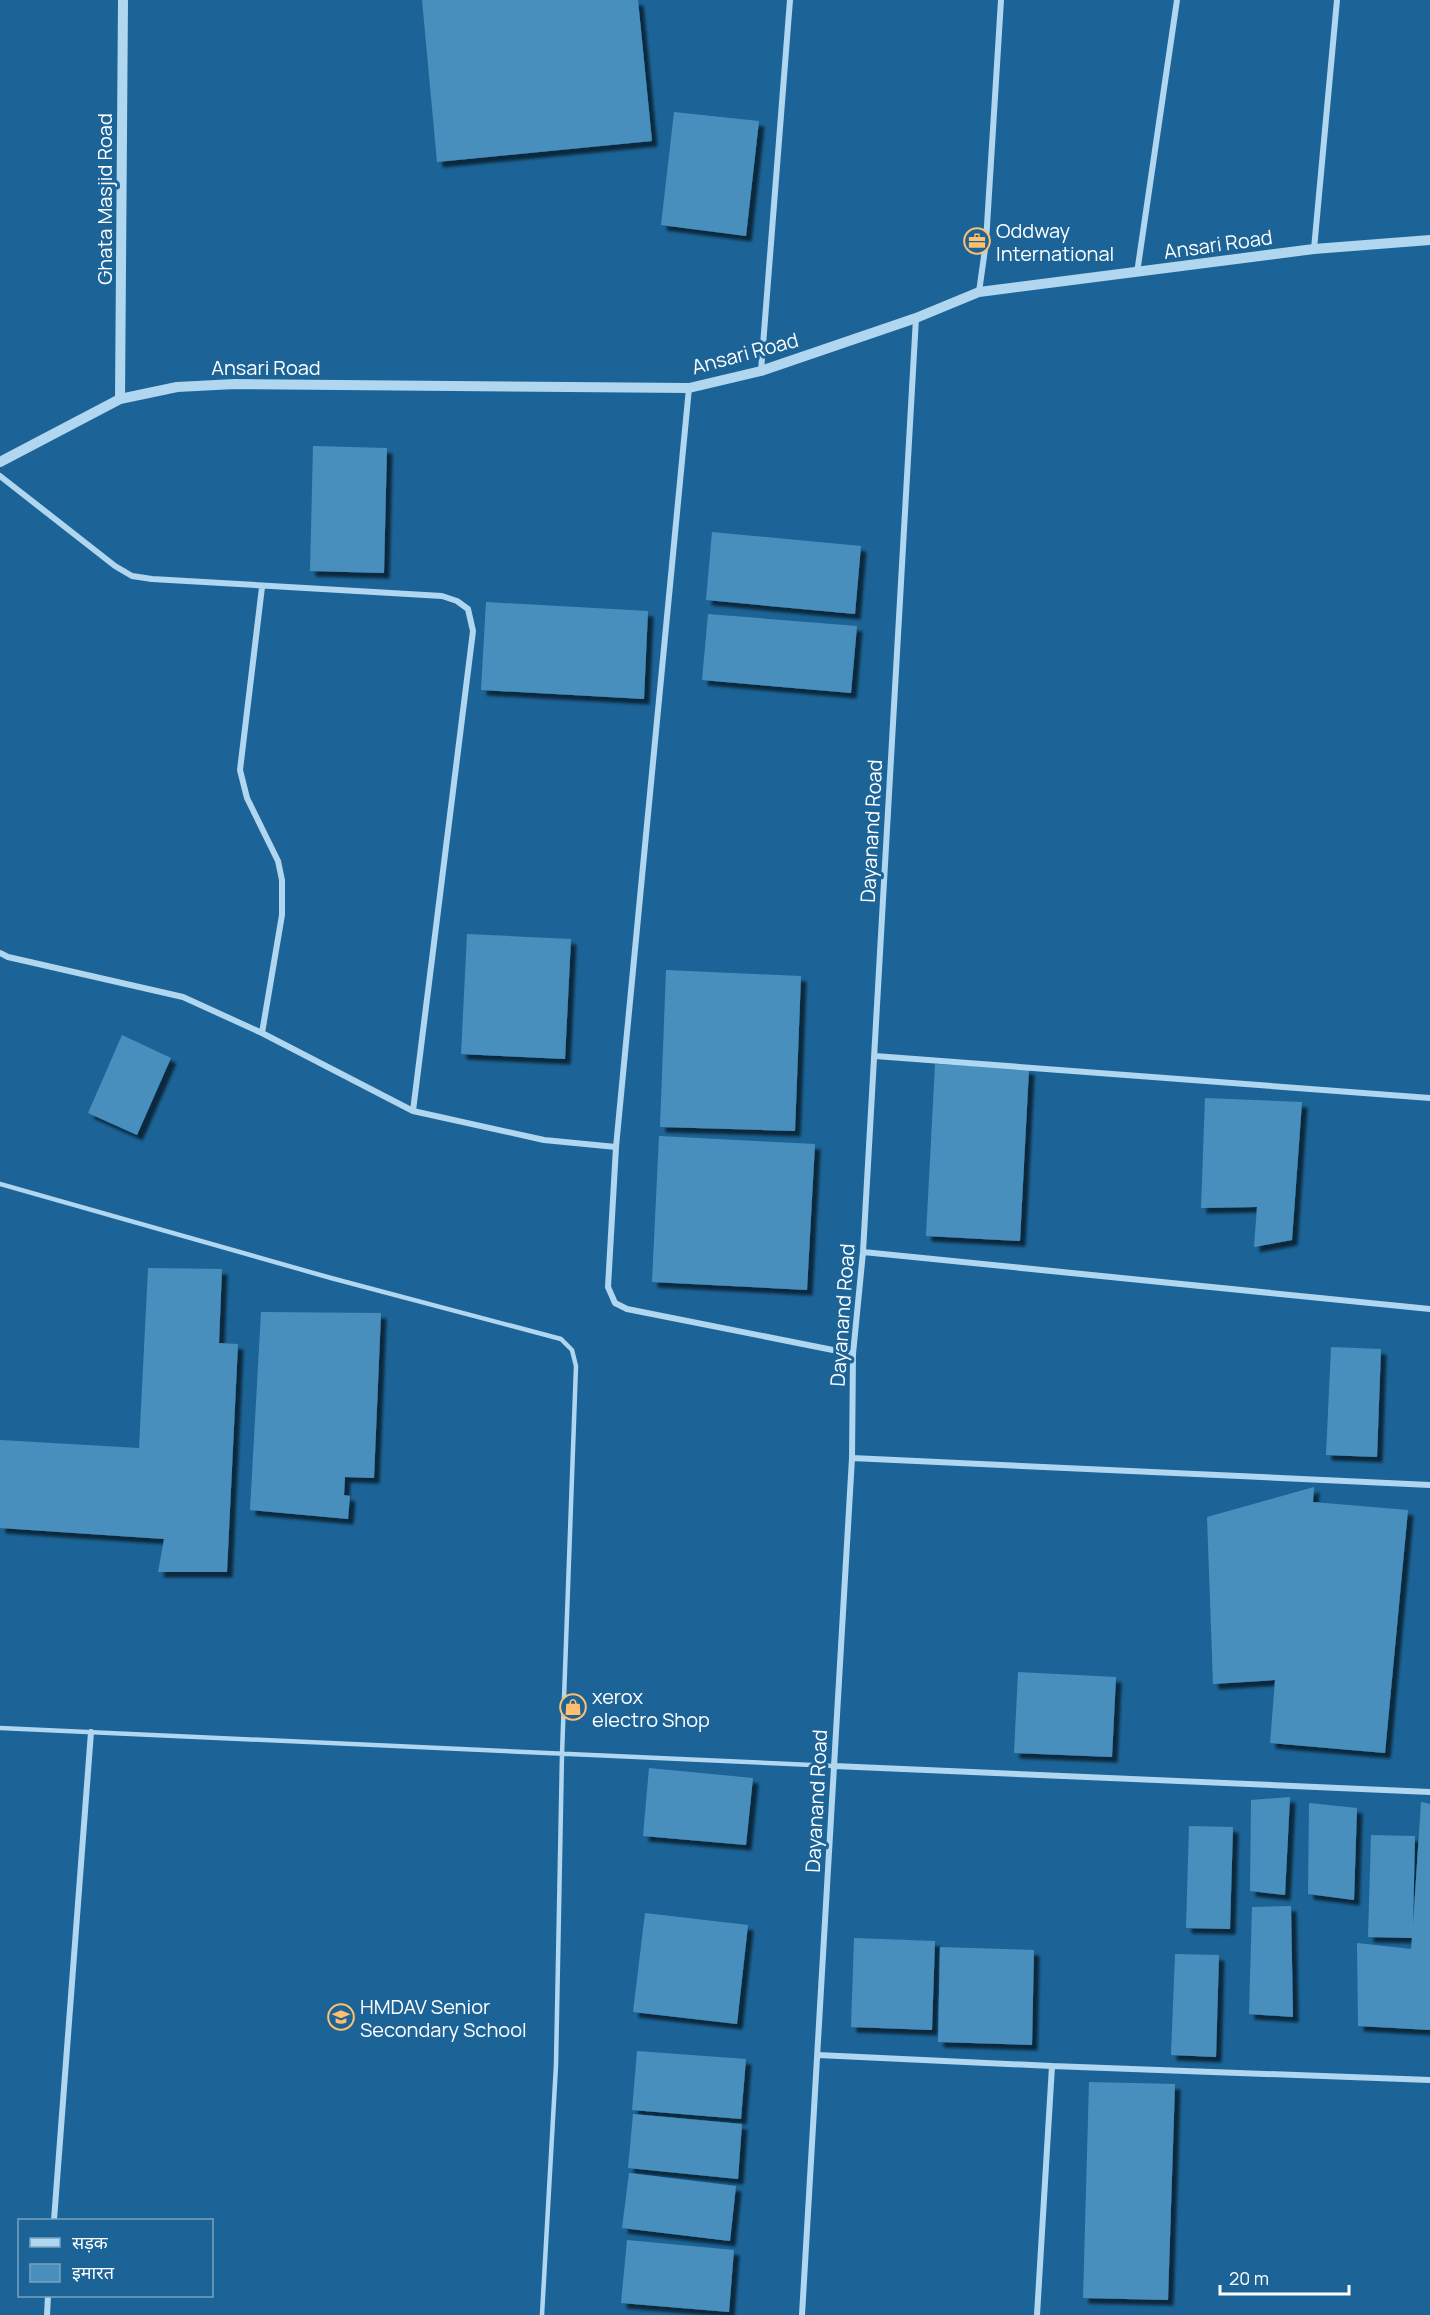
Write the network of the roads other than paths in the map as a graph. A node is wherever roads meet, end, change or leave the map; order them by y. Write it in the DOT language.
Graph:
graph roads {
  1 [pos="123,0"];
  2 [pos="790,0"];
  3 [pos="1001,0"];
  4 [pos="1177,0"];
  5 [pos="1336,0"];
  6 [pos="1430,240"];
  7 [pos="1314,249"];
  8 [pos="1137,273"];
  9 [pos="979,292"];
  10 [pos="916,318"];
  11 [pos="761,371"];
  12 [pos="689,388"];
  13 [pos="120,399"];
  14 [pos="0,462"];
  15 [pos="0,476"];
  16 [pos="262,586"];
  17 [pos="0,953"];
  18 [pos="262,1033"];
  19 [pos="875,1056"];
  20 [pos="1430,1098"];
  21 [pos="414,1111"];
  22 [pos="616,1147"];
  23 [pos="0,1184"];
  24 [pos="863,1252"];
  25 [pos="1430,1310"];
  26 [pos="854,1354"];
  27 [pos="852,1458"];
  28 [pos="1430,1485"];
  29 [pos="0,1728"];
  30 [pos="91,1732"];
  31 [pos="562,1754"];
  32 [pos="834,1766"];
  33 [pos="1430,1792"];
  34 [pos="818,2055"];
  35 [pos="1052,2066"];
  36 [pos="1430,2080"];
  37 [pos="54,2219"];
  38 [pos="48,2297"];
  39 [pos="47,2315"];
  40 [pos="542,2315"];
  41 [pos="802,2315"];
  42 [pos="1037,2315"];
  1 -- 13 [label="street, Ghata Masjid Road"];
  2 -- 11 [label="street"];
  3 -- 9 [label="street"];
  4 -- 8 [label="street"];
  5 -- 7 [label="street"];
  6 -- 7 [label="street, Ansari Road"];
  7 -- 8 [label="street, Ansari Road"];
  8 -- 9 [label="street, Ansari Road"];
  9 -- 10 [label="street, Ansari Road"];
  10 -- 11 [label="street, Ansari Road"];
  10 -- 19 [label="street, Dayanand Road"];
  11 -- 12 [label="street, Ansari Road"];
  12 -- 13 [label="street, Ansari Road"];
  12 -- 22 [label="street"];
  13 -- 14 [label="street, Ansari Road"];
  15 -- 16 [label="street"];
  16 -- 18 [label="street"];
  16 -- 21 [label="street"];
  17 -- 18 [label="street"];
  18 -- 21 [label="street"];
  19 -- 20 [label="street"];
  19 -- 24 [label="street, Dayanand Road"];
  21 -- 22 [label="street"];
  22 -- 26 [label="street"];
  23 -- 31 [label="lane"];
  24 -- 25 [label="street"];
  24 -- 26 [label="street, Dayanand Road"];
  26 -- 27 [label="street, Dayanand Road"];
  27 -- 28 [label="street"];
  27 -- 32 [label="street, Dayanand Road"];
  29 -- 30 [label="lane"];
  30 -- 31 [label="lane"];
  30 -- 37 [label="street"];
  31 -- 32 [label="lane"];
  31 -- 40 [label="lane"];
  32 -- 33 [label="street"];
  32 -- 34 [label="street, Dayanand Road"];
  34 -- 35 [label="street"];
  34 -- 41 [label="street, Dayanand Road"];
  35 -- 36 [label="street"];
  35 -- 42 [label="street"];
  38 -- 39 [label="street"];
}
